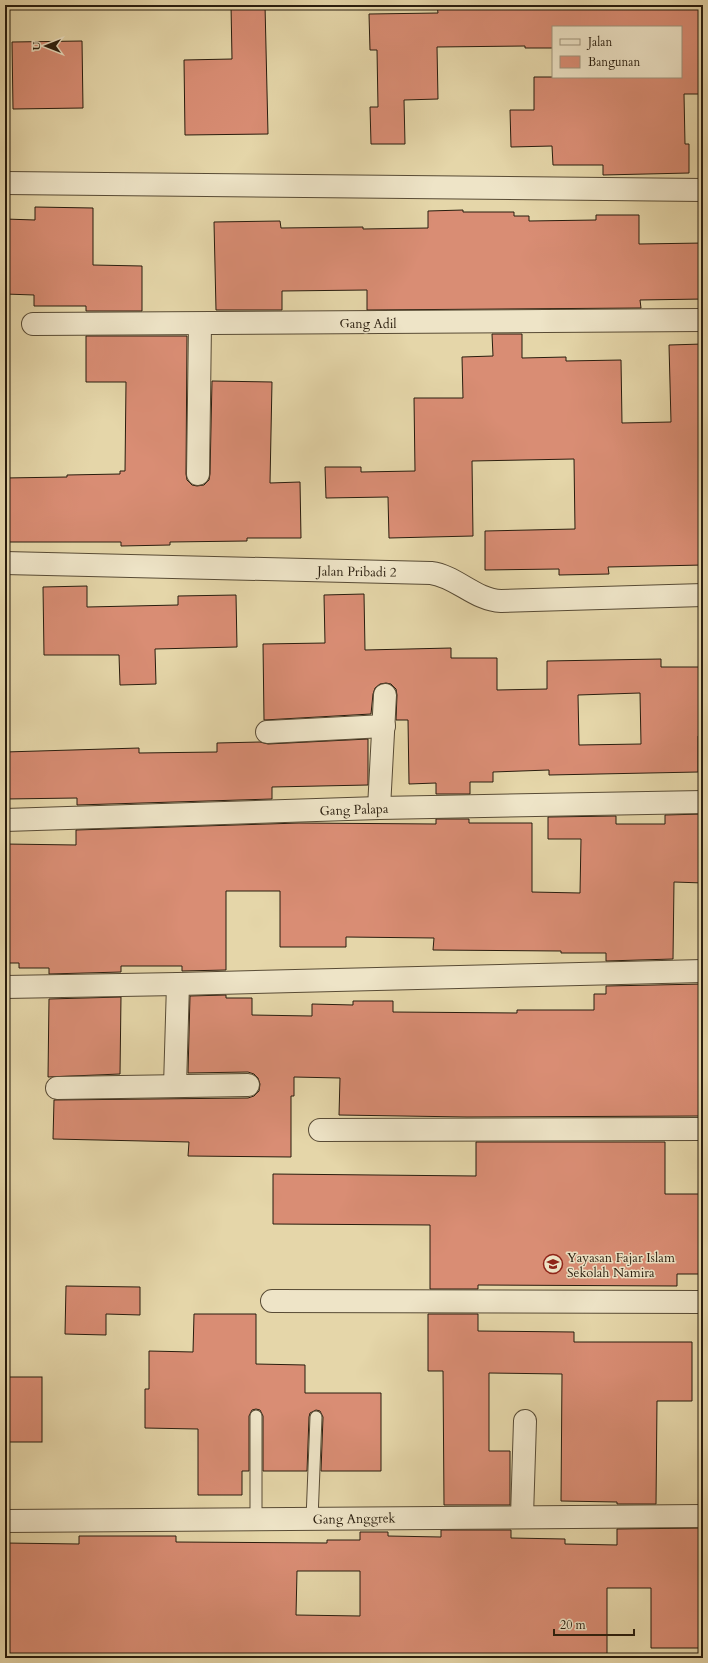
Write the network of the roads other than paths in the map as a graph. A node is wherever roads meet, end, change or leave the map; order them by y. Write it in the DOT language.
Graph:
graph roads {
  1 [pos="5,183"];
  2 [pos="703,190"];
  3 [pos="703,320"];
  4 [pos="33,324"];
  5 [pos="200,324"];
  6 [pos="198,474"];
  7 [pos="5,563"];
  8 [pos="703,594"];
  9 [pos="385,695"];
  10 [pos="384,726"];
  11 [pos="267,732"];
  12 [pos="703,802"];
  13 [pos="379,808"];
  14 [pos="5,820"];
  15 [pos="703,971"];
  16 [pos="178,984"];
  17 [pos="5,986"];
  18 [pos="248,1085"];
  19 [pos="175,1086"];
  20 [pos="57,1088"];
  21 [pos="703,1129"];
  22 [pos="320,1130"];
  23 [pos="272,1301"];
  24 [pos="703,1302"];
  25 [pos="256,1416"];
  26 [pos="316,1417"];
  27 [pos="524,1421"];
  28 [pos="522,1516"];
  29 [pos="703,1516"];
  30 [pos="256,1519"];
  31 [pos="312,1519"];
  32 [pos="5,1521"];
  1 -- 2 [label="street"];
  3 -- 5 [label="street, Gang Adil"];
  4 -- 5 [label="street, Gang Adil"];
  5 -- 6 [label="street"];
  7 -- 8 [label="street, Jalan Pribadi 2"];
  9 -- 10 [label="street"];
  10 -- 11 [label="street"];
  10 -- 13 [label="street"];
  12 -- 13 [label="street, Gang Palapa"];
  13 -- 14 [label="street, Gang Palapa"];
  15 -- 16 [label="street"];
  16 -- 17 [label="street"];
  16 -- 19 [label="street"];
  18 -- 19 [label="street"];
  19 -- 20 [label="street"];
  21 -- 22 [label="street"];
  23 -- 24 [label="street"];
  25 -- 30 [label="lane"];
  26 -- 31 [label="lane"];
  27 -- 28 [label="street"];
  28 -- 29 [label="street, Gang Anggrek"];
  28 -- 31 [label="street, Gang Anggrek"];
  30 -- 31 [label="street, Gang Anggrek"];
  30 -- 32 [label="street, Gang Anggrek"];
}
